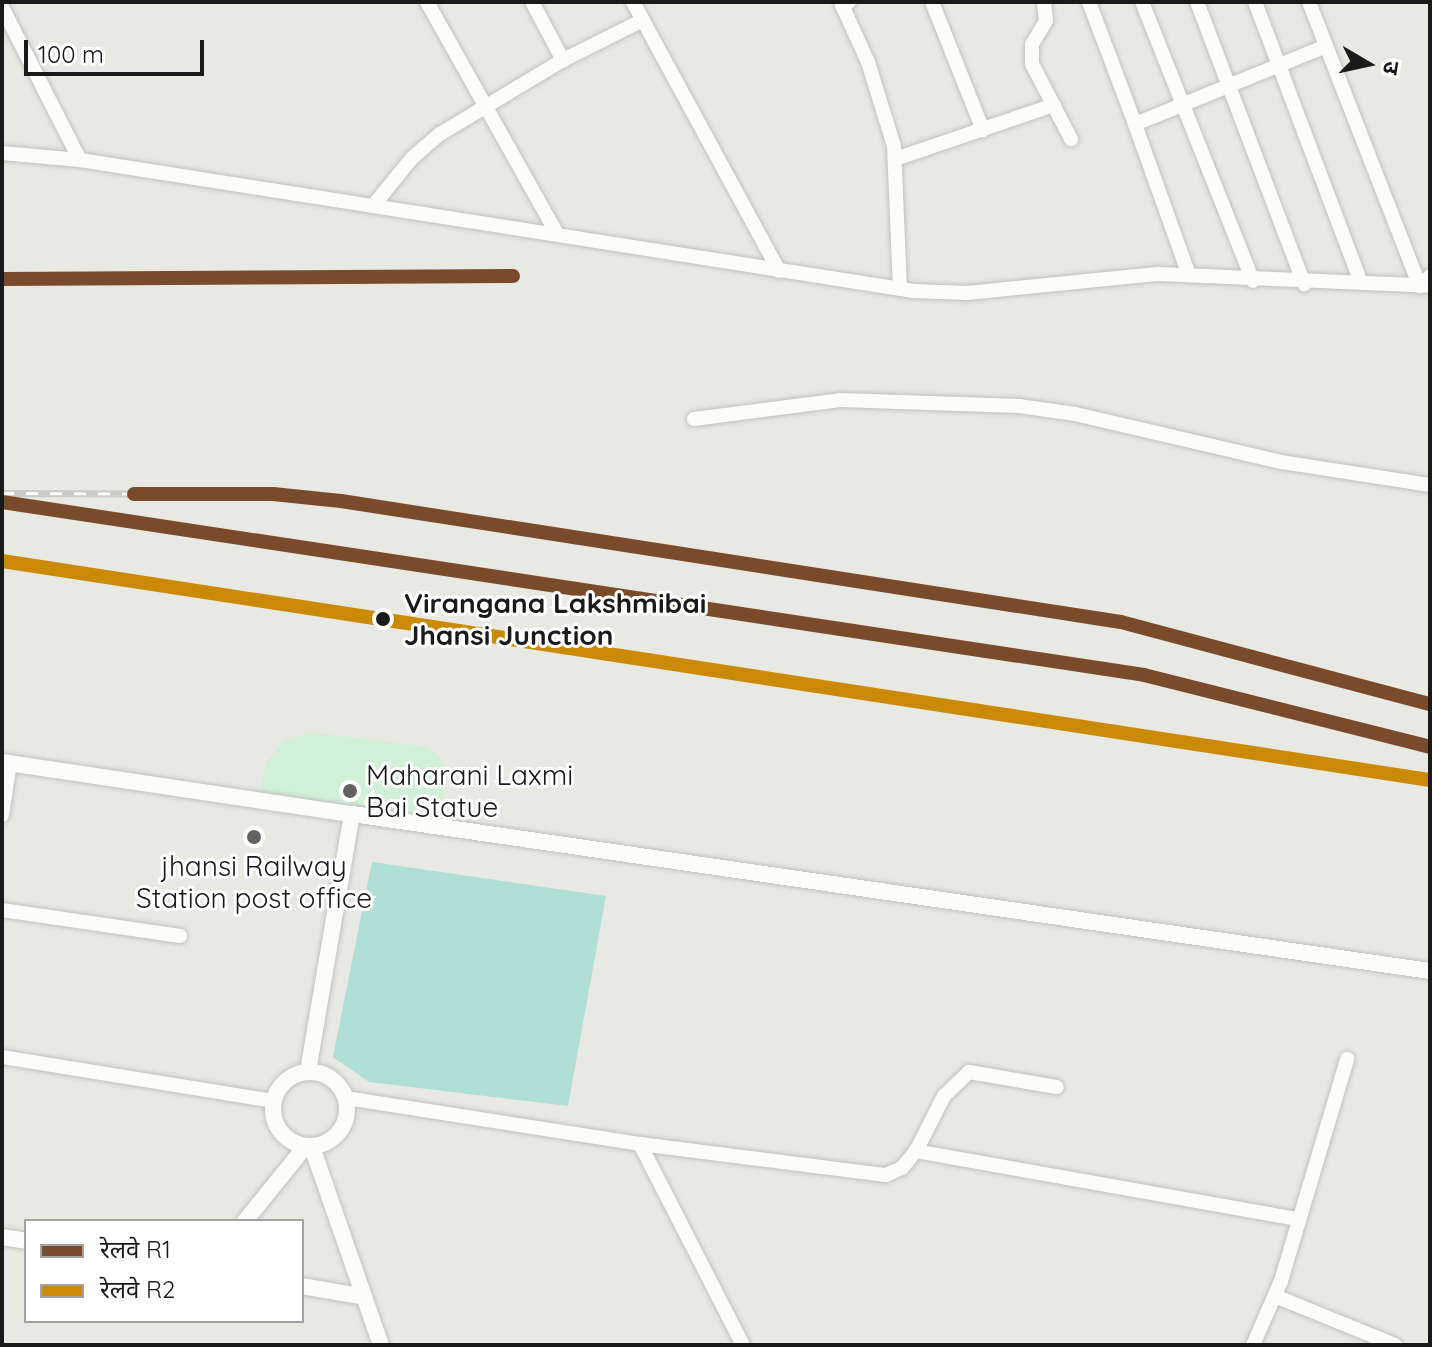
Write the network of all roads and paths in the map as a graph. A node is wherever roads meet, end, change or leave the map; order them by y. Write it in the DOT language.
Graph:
graph roads {
  1 [pos="427,2"];
  2 [pos="532,2"];
  3 [pos="633,2"];
  4 [pos="932,2"];
  5 [pos="1044,2"];
  6 [pos="1089,2"];
  7 [pos="1142,2"];
  8 [pos="1197,2"];
  9 [pos="1255,2"];
  10 [pos="1309,2"];
  11 [pos="844,3"];
  12 [pos="2,7"];
  13 [pos="643,20"];
  14 [pos="1326,46"];
  15 [pos="563,60"];
  16 [pos="1281,64"];
  17 [pos="1231,84"];
  18 [pos="1181,104"];
  19 [pos="1054,105"];
  20 [pos="483,106"];
  21 [pos="1135,124"];
  22 [pos="983,130"];
  23 [pos="1071,139"];
  24 [pos="2,153"];
  25 [pos="895,159"];
  26 [pos="80,160"];
  27 [pos="373,206"];
  28 [pos="558,235"];
  29 [pos="779,271"];
  30 [pos="1189,275"];
  31 [pos="1253,281"];
  32 [pos="1361,283"];
  33 [pos="1427,283"];
  34 [pos="1304,284"];
  35 [pos="900,289"];
  36 [pos="694,419"];
  37 [pos="1430,485"];
  38 [pos="6,762"];
  39 [pos="352,814"];
  40 [pos="2,815"];
  41 [pos="2,910"];
  42 [pos="180,936"];
  43 [pos="1430,971"];
  44 [pos="2,1057"];
  45 [pos="1347,1059"];
  46 [pos="308,1071"];
  47 [pos="1057,1087"];
  48 [pos="346,1098"];
  49 [pos="273,1101"];
  50 [pos="640,1144"];
  51 [pos="309,1147"];
  52 [pos="916,1151"];
  53 [pos="247,1219"];
  54 [pos="1298,1219"];
  55 [pos="2,1237"];
  56 [pos="24,1241"];
  57 [pos="304,1286"];
  58 [pos="360,1296"];
  59 [pos="1275,1296"];
  60 [pos="381,1345"];
  61 [pos="743,1345"];
  62 [pos="1253,1345"];
  63 [pos="1395,1345"];
  1 -- 20 [label="street"];
  2 -- 15 [label="street"];
  3 -- 13 [label="street"];
  4 -- 22 [label="street"];
  5 -- 19 [label="street"];
  6 -- 21 [label="street"];
  7 -- 18 [label="street"];
  8 -- 17 [label="street"];
  9 -- 16 [label="street"];
  10 -- 14 [label="street"];
  11 -- 25 [label="street"];
  12 -- 26 [label="street"];
  13 -- 15 [label="street"];
  13 -- 29 [label="street"];
  14 -- 16 [label="street"];
  14 -- 33 [label="street"];
  15 -- 20 [label="street"];
  16 -- 17 [label="street"];
  16 -- 32 [label="street"];
  17 -- 18 [label="street"];
  17 -- 34 [label="street"];
  18 -- 21 [label="street"];
  18 -- 31 [label="street"];
  19 -- 22 [label="street"];
  19 -- 23 [label="street"];
  20 -- 27 [label="street"];
  20 -- 28 [label="street"];
  21 -- 30 [label="street"];
  22 -- 25 [label="street"];
  24 -- 26 [label="street"];
  25 -- 35 [label="street"];
  26 -- 27 [label="street"];
  27 -- 28 [label="street"];
  28 -- 29 [label="street"];
  29 -- 35 [label="street"];
  30 -- 31 [label="street"];
  30 -- 35 [label="street"];
  31 -- 34 [label="street"];
  32 -- 33 [label="street"];
  32 -- 34 [label="street"];
  36 -- 37 [label="street"];
  38 -- 39 [label="street"];
  38 -- 40 [label="street"];
  39 -- 43 [label="street"];
  39 -- 46 [label="street"];
  41 -- 42 [label="street"];
  44 -- 49 [label="street"];
  45 -- 54 [label="street"];
  46 -- 48 [label="street"];
  46 -- 49 [label="street"];
  47 -- 52 [label="street"];
  48 -- 50 [label="street"];
  48 -- 51 [label="street"];
  49 -- 51 [label="street"];
  50 -- 52 [label="street"];
  50 -- 61 [label="street"];
  51 -- 53 [label="street"];
  51 -- 58 [label="street"];
  52 -- 54 [label="street"];
  54 -- 59 [label="street"];
  55 -- 56 [label="street"];
  57 -- 58 [label="street"];
  58 -- 60 [label="street"];
  59 -- 62 [label="street"];
  59 -- 63 [label="street"];
}
